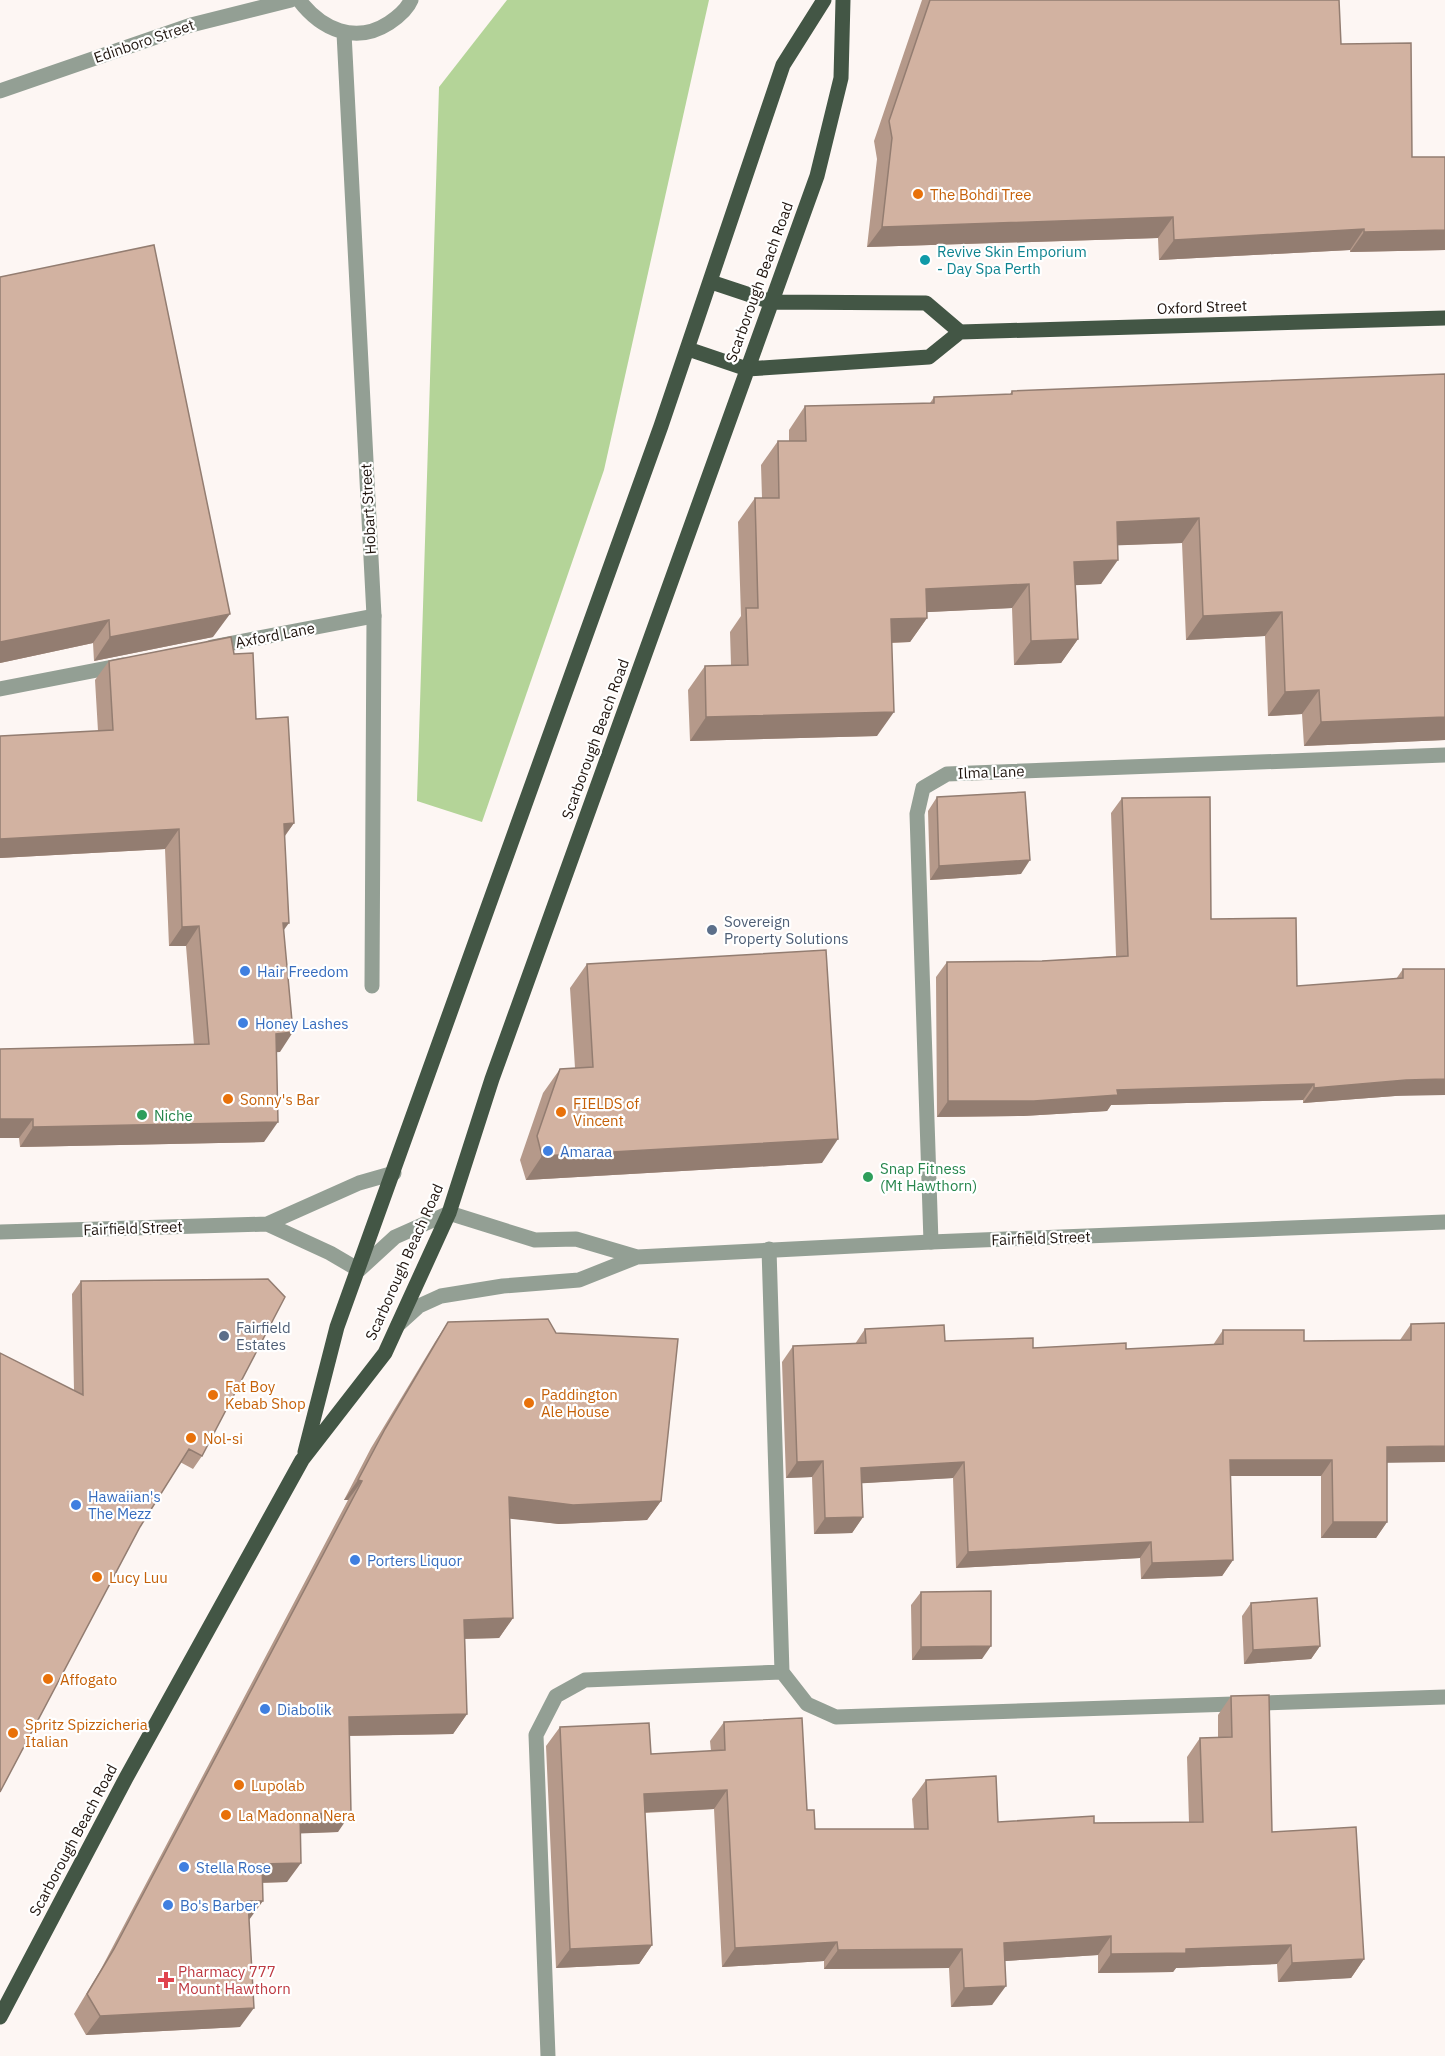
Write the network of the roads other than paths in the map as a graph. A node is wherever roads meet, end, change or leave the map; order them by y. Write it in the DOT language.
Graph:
graph roads {
  1 [pos="291,0"];
  2 [pos="299,0"];
  3 [pos="411,0"];
  4 [pos="824,0"];
  5 [pos="843,0"];
  6 [pos="344,33"];
  7 [pos="0,91"];
  8 [pos="711,282"];
  9 [pos="771,302"];
  10 [pos="1445,318"];
  11 [pos="960,332"];
  12 [pos="688,349"];
  13 [pos="747,369"];
  14 [pos="374,616"];
  15 [pos="200,650"];
  16 [pos="141,661"];
  17 [pos="0,688"];
  18 [pos="1445,755"];
  19 [pos="372,986"];
  20 [pos="394,1173"];
  21 [pos="449,1213"];
  22 [pos="1445,1222"];
  23 [pos="267,1224"];
  24 [pos="0,1232"];
  25 [pos="931,1242"];
  26 [pos="769,1249"];
  27 [pos="637,1257"];
  28 [pos="359,1270"];
  29 [pos="398,1325"];
  30 [pos="302,1460"];
  31 [pos="782,1672"];
  32 [pos="1445,1697"];
  33 [pos="0,2017"];
  34 [pos="548,2056"];
  1 -- 7 [label="street, Edinboro Street"];
  2 -- 6 [label="street"];
  3 -- 6 [label="street"];
  4 -- 8 [label="main road, Scarborough Beach Road"];
  5 -- 9 [label="main road, Scarborough Beach Road"];
  6 -- 14 [label="street, Hobart Street"];
  8 -- 9 [label="main road"];
  8 -- 12 [label="main road, Scarborough Beach Road"];
  9 -- 11 [label="main road"];
  9 -- 13 [label="main road, Scarborough Beach Road"];
  10 -- 11 [label="main road, Oxford Street"];
  11 -- 13 [label="main road"];
  12 -- 13 [label="main road"];
  12 -- 20 [label="main road, Scarborough Beach Road"];
  13 -- 21 [label="main road, Scarborough Beach Road"];
  14 -- 15 [label="street, Axford Lane"];
  14 -- 19 [label="street, Hobart Street"];
  16 -- 17 [label="street"];
  18 -- 25 [label="street, Ilma Lane"];
  20 -- 23 [label="street, Fairfield Street"];
  20 -- 28 [label="main road, Scarborough Beach Road"];
  21 -- 27 [label="street, Fairfield Street"];
  21 -- 28 [label="street"];
  21 -- 29 [label="main road, Scarborough Beach Road"];
  22 -- 25 [label="street, Fairfield Street"];
  23 -- 24 [label="street, Fairfield Street"];
  23 -- 28 [label="street, Fairfield Street"];
  25 -- 26 [label="street, Fairfield Street"];
  26 -- 27 [label="street, Fairfield Street"];
  26 -- 31 [label="street"];
  27 -- 29 [label="street, Fairfield Street"];
  28 -- 30 [label="main road, Scarborough Beach Road"];
  29 -- 30 [label="main road, Scarborough Beach Road"];
  30 -- 33 [label="main road, Scarborough Beach Road"];
  31 -- 32 [label="street"];
  31 -- 34 [label="street"];
}
